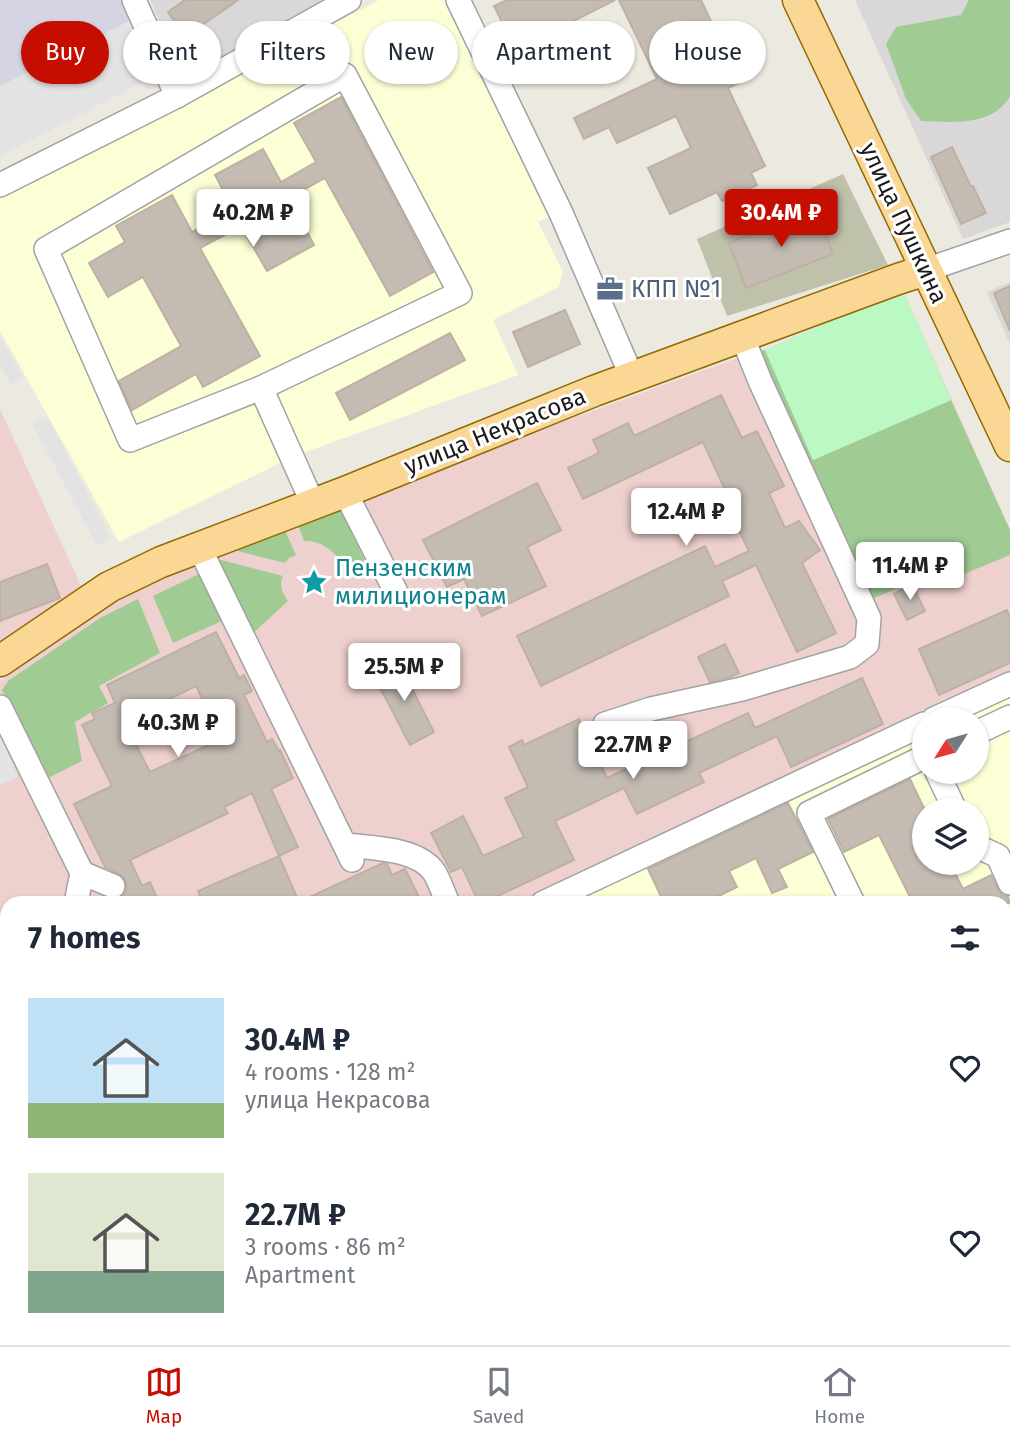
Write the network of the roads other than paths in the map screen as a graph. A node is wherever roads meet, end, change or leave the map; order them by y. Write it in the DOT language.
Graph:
graph roads {
  1 [pos="134,0"];
  2 [pos="349,0"];
  3 [pos="458,0"];
  4 [pos="798,0"];
  5 [pos="177,96"];
  6 [pos="0,185"];
  7 [pos="1010,241"];
  8 [pos="926,270"];
  9 [pos="742,336"];
  10 [pos="632,377"];
  11 [pos="261,388"];
  12 [pos="1010,446"];
  13 [pos="345,492"];
  14 [pos="313,504"];
  15 [pos="199,547"];
  16 [pos="395,590"];
  17 [pos="0,662"];
  18 [pos="1010,684"];
  19 [pos="0,707"];
  20 [pos="960,707"];
  21 [pos="1010,717"];
  22 [pos="606,724"];
  23 [pos="989,727"];
  24 [pos="912,730"];
  25 [pos="912,763"];
  26 [pos="989,852"];
  27 [pos="82,873"];
  28 [pos="1010,883"];
  29 [pos="113,886"];
  30 [pos="77,896"];
  31 [pos="445,896"];
  32 [pos="558,896"];
  33 [pos="850,896"];
  1 -- 5 [label="street"];
  2 -- 5 [label="street"];
  3 -- 10 [label="street"];
  4 -- 8 [label="main road, улица Пушкина"];
  5 -- 6 [label="street"];
  7 -- 8 [label="street, улица Некрасова"];
  8 -- 9 [label="main road, улица Некрасова"];
  8 -- 12 [label="main road, улица Пушкина"];
  9 -- 10 [label="main road, улица Некрасова"];
  9 -- 22 [label="street"];
  10 -- 13 [label="main road, улица Некрасова"];
  11 -- 11 [label="street"];
  11 -- 14 [label="street"];
  13 -- 14 [label="main road, улица Некрасова"];
  13 -- 16 [label="street"];
  14 -- 15 [label="main road, улица Некрасова"];
  15 -- 17 [label="main road, улица Некрасова"];
  15 -- 31 [label="street"];
  18 -- 20 [label="street"];
  19 -- 27 [label="street"];
  21 -- 23 [label="street"];
  24 -- 32 [label="street"];
  25 -- 33 [label="street"];
  26 -- 28 [label="street"];
  27 -- 29 [label="street"];
  27 -- 30 [label="street"];
}
